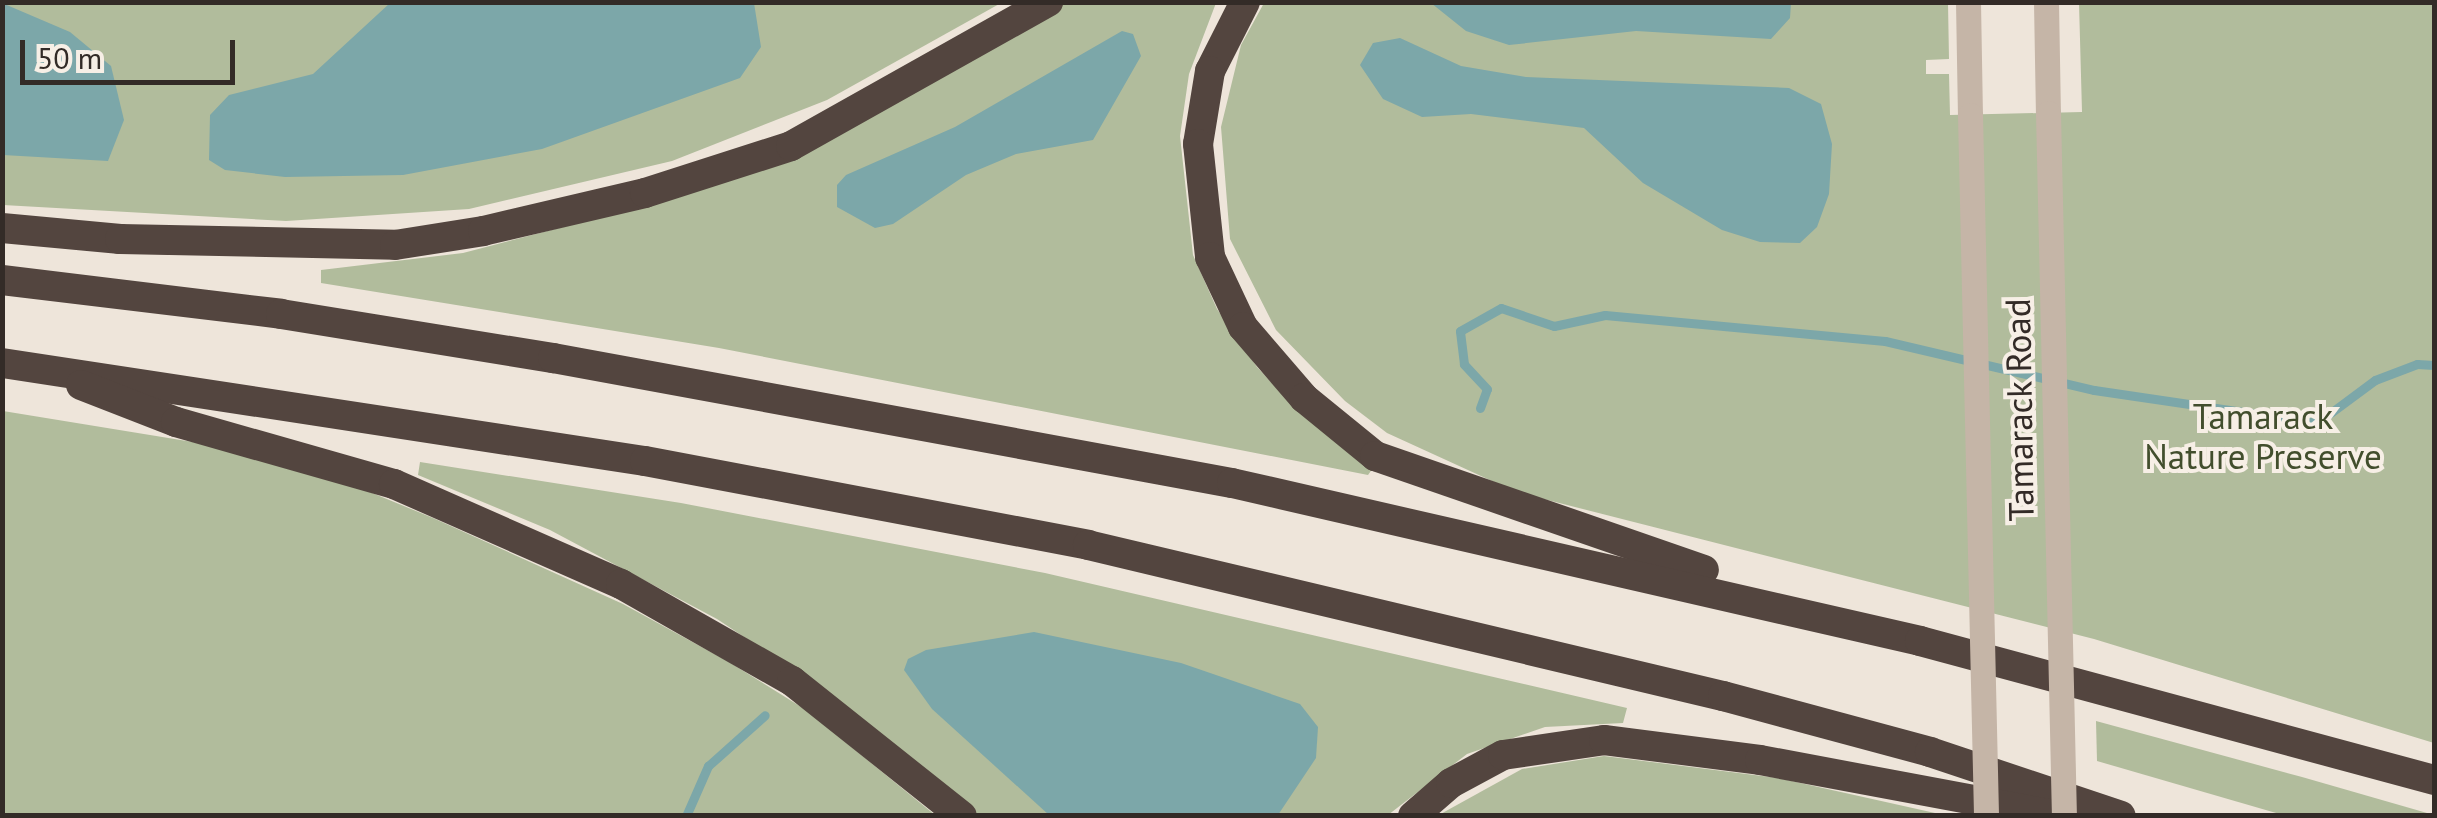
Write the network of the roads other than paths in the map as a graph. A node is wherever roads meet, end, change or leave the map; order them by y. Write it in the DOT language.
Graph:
graph roads {
  1 [pos="1048,2"];
  2 [pos="1245,2"];
  3 [pos="1968,2"];
  4 [pos="2046,2"];
  5 [pos="2,228"];
  6 [pos="2,280"];
  7 [pos="17,364"];
  8 [pos="1920,641"];
  9 [pos="2434,780"];
  10 [pos="962,816"];
  11 [pos="1412,816"];
  12 [pos="1986,816"];
  13 [pos="2062,816"];
  14 [pos="2121,816"];
  1 -- 5 [label="highway"];
  2 -- 8 [label="highway"];
  3 -- 12 [label="street, Tamarack Road, bridge"];
  4 -- 13 [label="street, Tamarack Road, bridge"];
  6 -- 8 [label="highway"];
  7 -- 10 [label="highway"];
  7 -- 14 [label="highway"];
  8 -- 9 [label="highway"];
  11 -- 13 [label="highway"];
}
